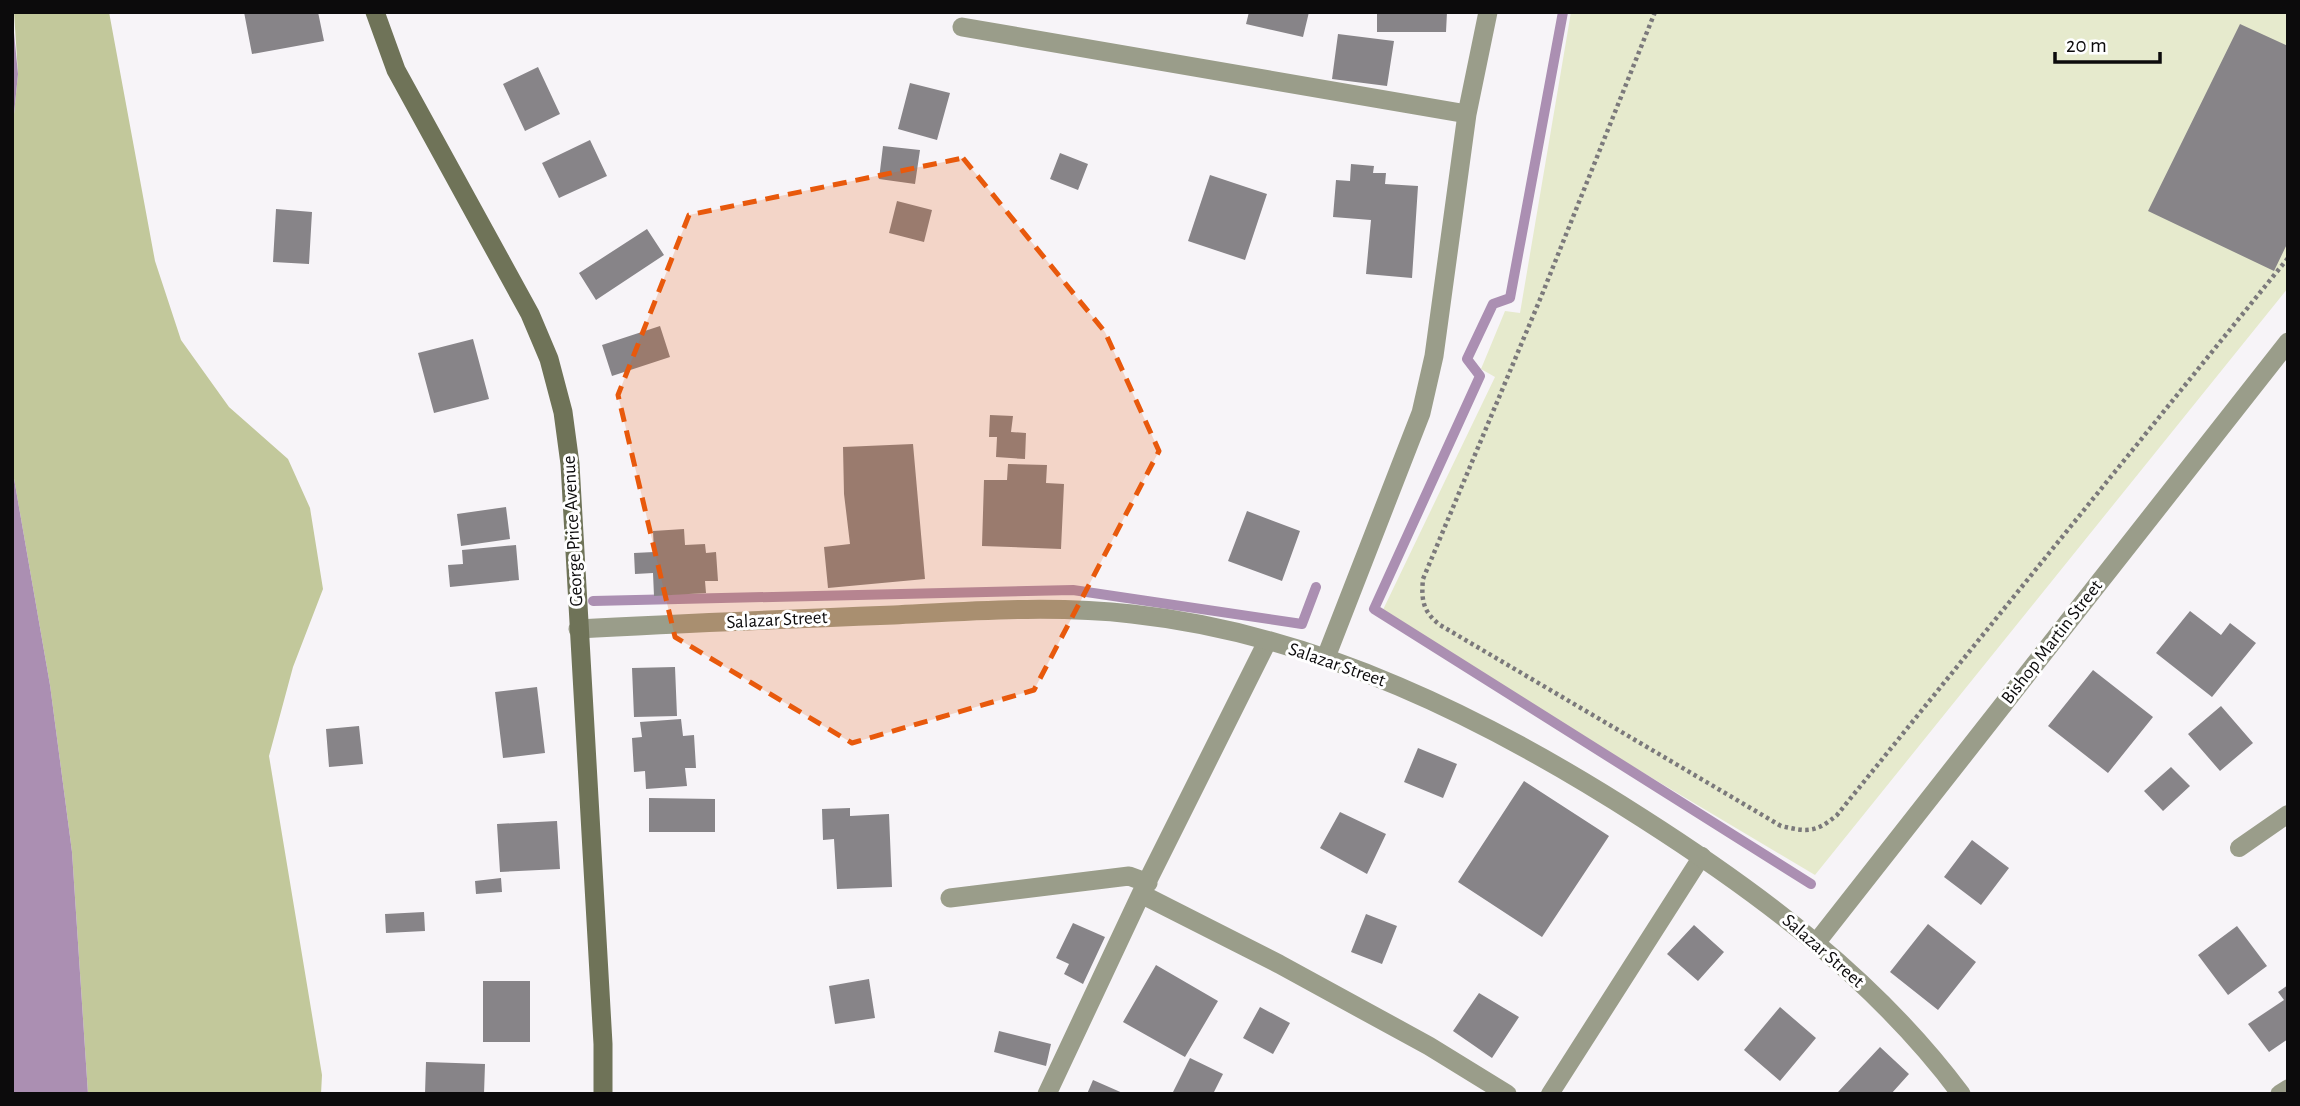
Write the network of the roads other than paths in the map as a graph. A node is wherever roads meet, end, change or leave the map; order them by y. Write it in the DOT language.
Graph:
graph roads {
  1 [pos="374,12"];
  2 [pos="1488,12"];
  3 [pos="962,27"];
  4 [pos="1467,114"];
  5 [pos="2288,342"];
  6 [pos="578,629"];
  7 [pos="1266,642"];
  8 [pos="1326,657"];
  9 [pos="2288,814"];
  10 [pos="2239,848"];
  11 [pos="1702,856"];
  12 [pos="1145,888"];
  13 [pos="950,898"];
  14 [pos="1816,943"];
  15 [pos="2288,1089"];
  16 [pos="603,1094"];
  17 [pos="1047,1094"];
  18 [pos="1507,1094"];
  19 [pos="1550,1094"];
  20 [pos="1961,1094"];
  21 [pos="2280,1094"];
  1 -- 6 [label="main road, George Price Avenue"];
  2 -- 4 [label="street"];
  3 -- 4 [label="street"];
  4 -- 8 [label="street"];
  5 -- 14 [label="street, Bishop Martin Street"];
  6 -- 7 [label="street, Salazar Street"];
  6 -- 16 [label="main road, George Price Avenue"];
  7 -- 8 [label="street, Salazar Street"];
  7 -- 12 [label="street"];
  8 -- 11 [label="street, Salazar Street"];
  9 -- 10 [label="lane"];
  11 -- 14 [label="street, Salazar Street"];
  11 -- 19 [label="lane"];
  12 -- 13 [label="street"];
  12 -- 17 [label="street"];
  12 -- 18 [label="street"];
  14 -- 20 [label="street, Salazar Street"];
  15 -- 21 [label="street"];
}
